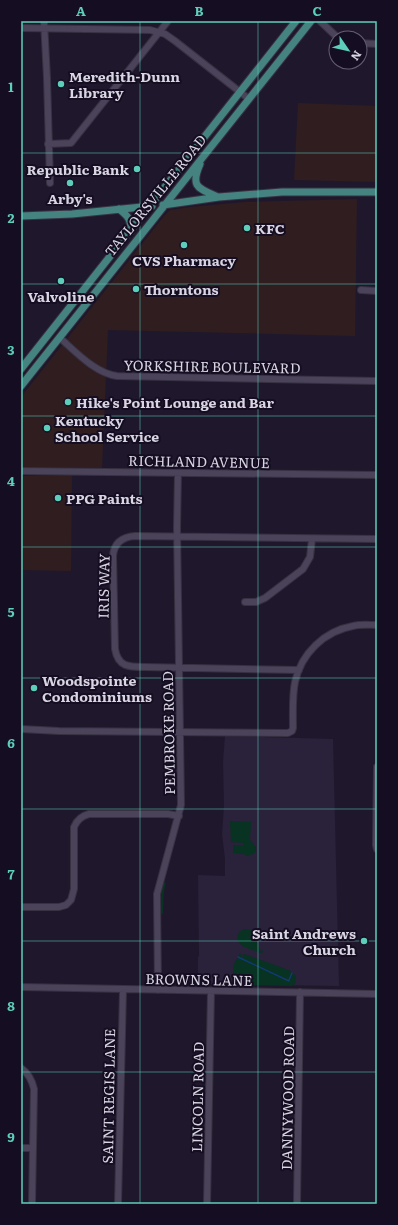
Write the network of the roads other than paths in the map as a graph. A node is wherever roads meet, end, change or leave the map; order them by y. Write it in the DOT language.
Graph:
graph roads {
  1 [pos="44,21"];
  2 [pos="168,21"];
  3 [pos="296,21"];
  4 [pos="311,21"];
  5 [pos="320,21"];
  6 [pos="21,28"];
  7 [pos="44,29"];
  8 [pos="330,30"];
  9 [pos="160,32"];
  10 [pos="241,92"];
  11 [pos="249,99"];
  12 [pos="48,144"];
  13 [pos="204,156"];
  14 [pos="50,183"];
  15 [pos="377,192"];
  16 [pos="219,197"];
  17 [pos="164,205"];
  18 [pos="151,206"];
  19 [pos="119,209"];
  20 [pos="21,216"];
  21 [pos="131,231"];
  22 [pos="361,290"];
  23 [pos="377,291"];
  24 [pos="60,338"];
  25 [pos="21,369"];
  26 [pos="377,381"];
  27 [pos="21,386"];
  28 [pos="21,471"];
  29 [pos="178,473"];
  30 [pos="377,475"];
  31 [pos="178,537"];
  32 [pos="312,539"];
  33 [pos="377,539"];
  34 [pos="246,602"];
  35 [pos="377,625"];
  36 [pos="179,667"];
  37 [pos="299,670"];
  38 [pos="21,729"];
  39 [pos="181,732"];
  40 [pos="377,767"];
  41 [pos="179,816"];
  42 [pos="377,849"];
  43 [pos="21,907"];
  44 [pos="21,987"];
  45 [pos="123,990"];
  46 [pos="158,990"];
  47 [pos="212,990"];
  48 [pos="300,992"];
  49 [pos="377,994"];
  50 [pos="21,1068"];
  51 [pos="21,1148"];
  52 [pos="33,1148"];
  53 [pos="32,1204"];
  54 [pos="118,1204"];
  55 [pos="207,1204"];
  56 [pos="297,1204"];
  1 -- 7 [label="street"];
  2 -- 9 [label="street"];
  3 -- 10 [label="main road, TAYLORSVILLE ROAD"];
  4 -- 11 [label="main road, TAYLORSVILLE ROAD"];
  5 -- 8 [label="street"];
  6 -- 7 [label="street"];
  7 -- 9 [label="street"];
  7 -- 12 [label="street"];
  9 -- 10 [label="street"];
  9 -- 12 [label="street"];
  10 -- 11 [label="street"];
  10 -- 18 [label="main road, TAYLORSVILLE ROAD"];
  11 -- 13 [label="main road, TAYLORSVILLE ROAD"];
  12 -- 14 [label="street"];
  13 -- 16 [label="main road"];
  13 -- 17 [label="main road, TAYLORSVILLE ROAD"];
  15 -- 16 [label="main road"];
  16 -- 17 [label="main road"];
  17 -- 18 [label="main road"];
  17 -- 24 [label="main road, TAYLORSVILLE ROAD"];
  18 -- 19 [label="main road"];
  18 -- 21 [label="main road, TAYLORSVILLE ROAD"];
  19 -- 20 [label="main road"];
  19 -- 21 [label="main road"];
  21 -- 25 [label="main road, TAYLORSVILLE ROAD"];
  22 -- 23 [label="street"];
  24 -- 26 [label="street, YORKSHIRE BOULEVARD"];
  24 -- 27 [label="main road, TAYLORSVILLE ROAD"];
  28 -- 29 [label="street, RICHLAND AVENUE"];
  29 -- 30 [label="street, RICHLAND AVENUE"];
  29 -- 31 [label="street, PEMBROKE ROAD"];
  31 -- 32 [label="street, IRIS WAY"];
  31 -- 36 [label="street, PEMBROKE ROAD"];
  31 -- 36 [label="street, IRIS WAY"];
  32 -- 33 [label="street, IRIS WAY"];
  32 -- 34 [label="street"];
  35 -- 37 [label="street"];
  36 -- 37 [label="street, IRIS WAY"];
  36 -- 39 [label="street, PEMBROKE ROAD"];
  37 -- 39 [label="street"];
  38 -- 39 [label="street"];
  39 -- 41 [label="street, PEMBROKE ROAD"];
  40 -- 42 [label="street"];
  41 -- 43 [label="street"];
  41 -- 46 [label="street, PEMBROKE ROAD"];
  44 -- 45 [label="street, BROWNS LANE"];
  45 -- 46 [label="street, BROWNS LANE"];
  45 -- 54 [label="street, SAINT REGIS LANE"];
  46 -- 47 [label="street, BROWNS LANE"];
  47 -- 48 [label="street, BROWNS LANE"];
  47 -- 55 [label="street, LINCOLN ROAD"];
  48 -- 49 [label="street, BROWNS LANE"];
  48 -- 56 [label="street, DANNYWOOD ROAD"];
  50 -- 52 [label="street"];
  51 -- 52 [label="street"];
  52 -- 53 [label="street"];
}
